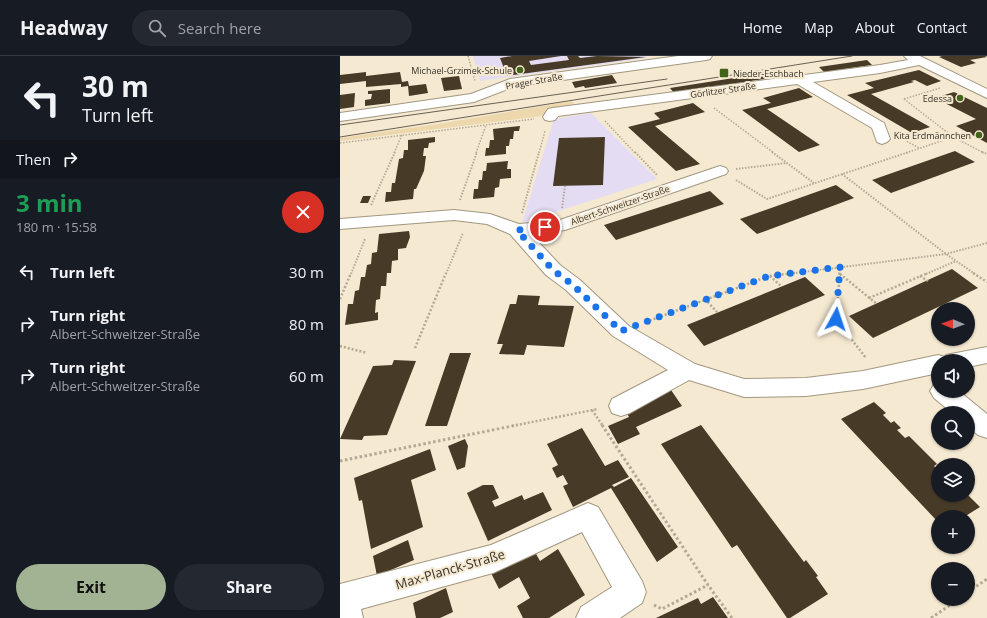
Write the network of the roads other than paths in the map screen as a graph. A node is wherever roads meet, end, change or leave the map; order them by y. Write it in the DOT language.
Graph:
graph roads {
  1 [pos="706,56"];
  2 [pos="916,59"];
  3 [pos="800,80"];
  4 [pos="987,94"];
  5 [pos="340,117"];
  6 [pos="550,117"];
  7 [pos="882,139"];
  8 [pos="720,171"];
  9 [pos="340,224"];
  10 [pos="517,230"];
  11 [pos="987,355"];
  12 [pos="975,357"];
  13 [pos="931,365"];
  14 [pos="914,369"];
  15 [pos="688,371"];
  16 [pos="931,382"];
  17 [pos="951,398"];
  18 [pos="621,406"];
  19 [pos="987,428"];
  20 [pos="344,605"];
  21 [pos="592,618"];
  1 -- 5 [label="street, Prager Straße"];
  2 -- 3 [label="street, Görlitzer Straße"];
  2 -- 4 [label="street"];
  3 -- 6 [label="street, Görlitzer Straße"];
  3 -- 7 [label="street"];
  8 -- 10 [label="street, Albert-Schweitzer-Straße"];
  9 -- 10 [label="street, Albert-Schweitzer-Straße"];
  10 -- 15 [label="street, Albert-Schweitzer-Straße"];
  11 -- 12 [label="street"];
  13 -- 14 [label="street, Albert-Schweitzer-Straße"];
  14 -- 15 [label="street, Albert-Schweitzer-Straße"];
  14 -- 16 [label="street"];
  15 -- 18 [label="street"];
  17 -- 19 [label="street"];
  20 -- 21 [label="street, Max-Planck-Straße"];
}
